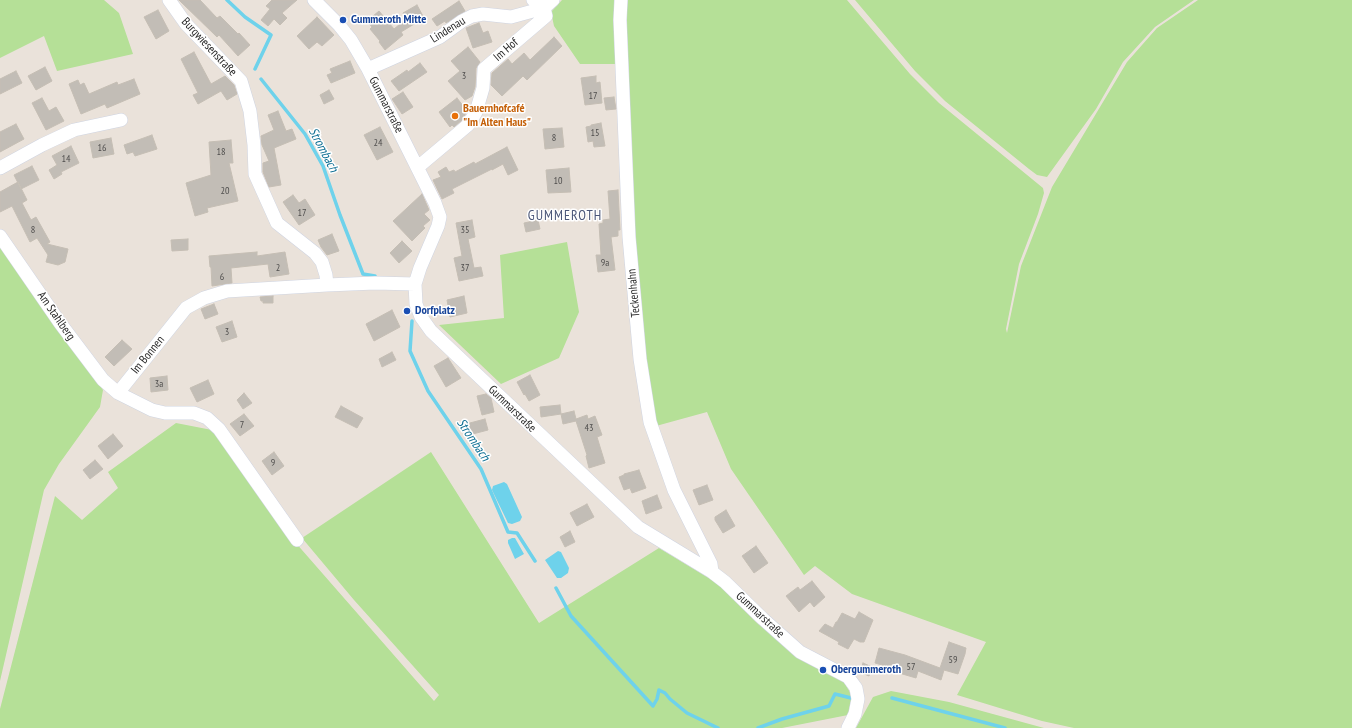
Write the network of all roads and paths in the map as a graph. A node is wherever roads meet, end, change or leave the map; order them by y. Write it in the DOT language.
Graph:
graph roads {
  1 [pos="169,0"];
  2 [pos="314,0"];
  3 [pos="533,0"];
  4 [pos="621,0"];
  5 [pos="548,4"];
  6 [pos="368,69"];
  7 [pos="121,120"];
  8 [pos="418,167"];
  9 [pos="0,168"];
  10 [pos="0,236"];
  11 [pos="415,284"];
  12 [pos="327,285"];
  13 [pos="118,393"];
  14 [pos="297,540"];
  15 [pos="712,572"];
  16 [pos="848,728"];
  1 -- 12 [label="street, Burgwiesenstraße"];
  2 -- 6 [label="street, Gummarstraße"];
  3 -- 5 [label="street"];
  4 -- 15 [label="street, Teckenhahn"];
  5 -- 6 [label="street, Lindenau"];
  5 -- 8 [label="street, Im Hof"];
  6 -- 8 [label="street, Gummarstraße"];
  7 -- 9 [label="street"];
  8 -- 11 [label="street, Gummarstraße"];
  10 -- 13 [label="street, Am Stahlberg"];
  11 -- 12 [label="street, Im Bonnen"];
  11 -- 15 [label="street, Gummarstraße"];
  12 -- 13 [label="street, Im Bonnen"];
  13 -- 14 [label="street"];
  15 -- 16 [label="street, Gummarstraße"];
}
